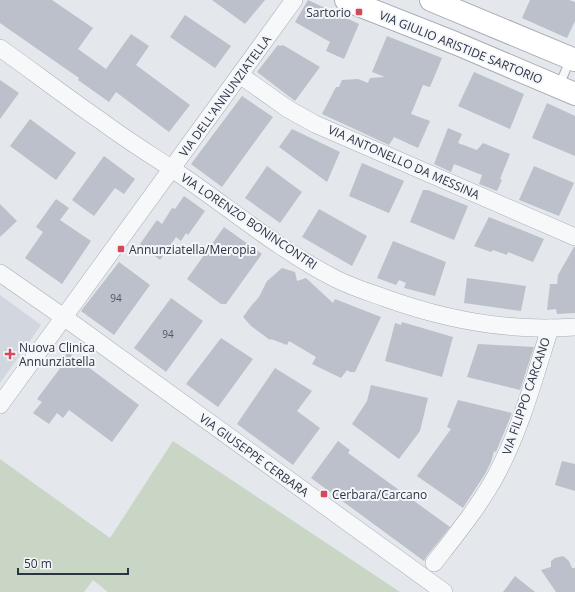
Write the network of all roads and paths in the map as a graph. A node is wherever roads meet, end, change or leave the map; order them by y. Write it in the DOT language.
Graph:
graph roads {
  1 [pos="294,0"];
  2 [pos="346,0"];
  3 [pos="431,0"];
  4 [pos="0,48"];
  5 [pos="573,59"];
  6 [pos="240,75"];
  7 [pos="567,90"];
  8 [pos="171,169"];
  9 [pos="575,237"];
  10 [pos="0,273"];
  11 [pos="64,318"];
  12 [pos="575,327"];
  13 [pos="550,328"];
  14 [pos="0,405"];
  15 [pos="434,563"];
  16 [pos="444,592"];
  1 -- 6 [label="street, VIA DELL'ANNUNZIATELLA"];
  2 -- 7 [label="street, VIA GIULIO ARISTIDE SARTORIO"];
  3 -- 5 [label="street"];
  4 -- 8 [label="street, VIA LORENZO BONINCONTRI"];
  5 -- 7 [label="lane"];
  6 -- 8 [label="street, VIA DELL'ANNUNZIATELLA"];
  6 -- 9 [label="street, VIA ANTONELLO DA MESSINA"];
  8 -- 11 [label="street, VIA DELL'ANNUNZIATELLA"];
  8 -- 13 [label="street, VIA LORENZO BONINCONTRI"];
  10 -- 11 [label="street, VIA GIUSEPPE CERBARA"];
  11 -- 14 [label="street, VIA DELL'ANNUNZIATELLA"];
  11 -- 16 [label="street, VIA GIUSEPPE CERBARA"];
  12 -- 13 [label="street, VIA LORENZO BONINCONTRI"];
  13 -- 15 [label="street, VIA FILIPPO CARCANO"];
}
